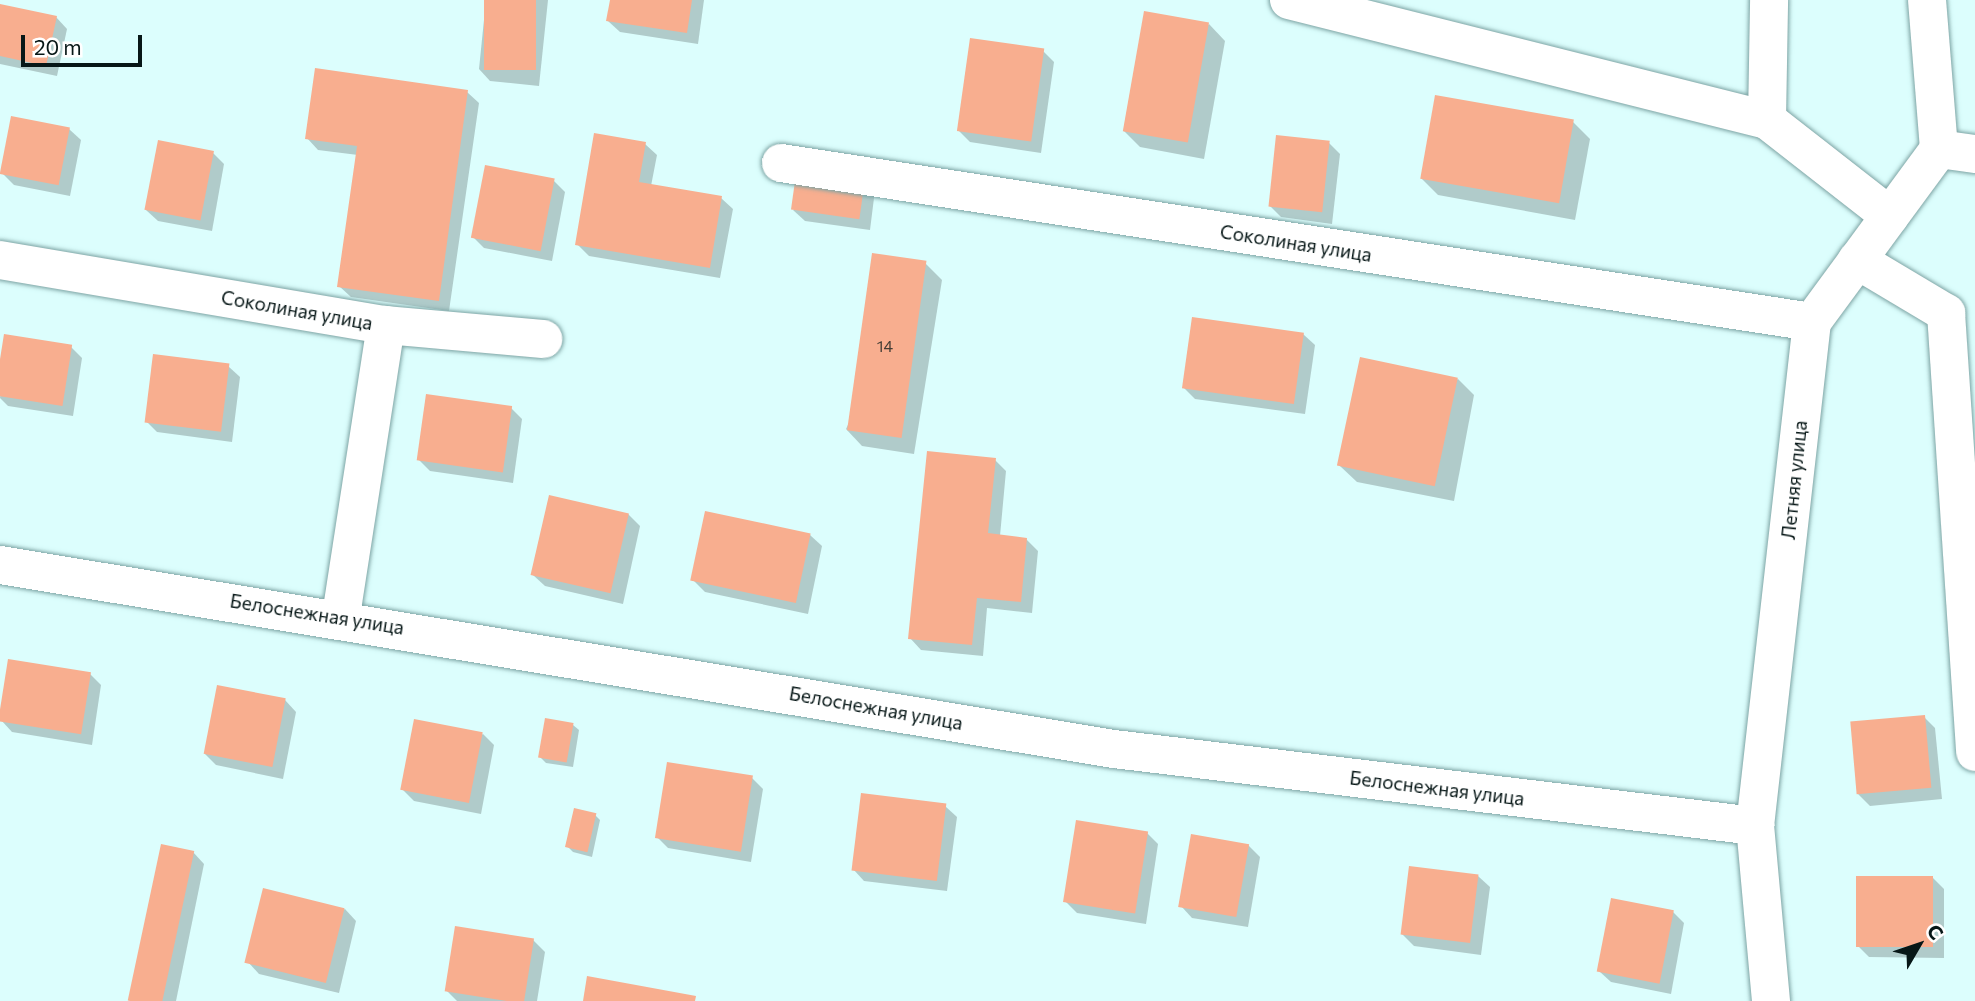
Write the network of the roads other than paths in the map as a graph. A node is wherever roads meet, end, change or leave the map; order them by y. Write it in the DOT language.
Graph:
graph roads {
  1 [pos="1292,0"];
  2 [pos="1769,0"];
  3 [pos="1927,0"];
  4 [pos="1767,120"];
  5 [pos="1957,151"];
  6 [pos="781,163"];
  7 [pos="1890,215"];
  8 [pos="0,260"];
  9 [pos="1857,260"];
  10 [pos="1961,314"];
  11 [pos="1812,322"];
  12 [pos="386,325"];
  13 [pos="543,339"];
  14 [pos="0,565"];
  15 [pos="341,617"];
  16 [pos="1973,678"];
  17 [pos="1975,752"];
  18 [pos="1755,826"];
  19 [pos="1771,1001"];
  1 -- 4 [label="street"];
  2 -- 4 [label="street"];
  3 -- 5 [label="street, Летняя улица"];
  4 -- 7 [label="street"];
  5 -- 7 [label="street, Летняя улица"];
  6 -- 11 [label="street, Соколиная улица"];
  7 -- 9 [label="street, Летняя улица"];
  8 -- 12 [label="street, Соколиная улица"];
  9 -- 10 [label="street"];
  9 -- 11 [label="street, Летняя улица"];
  10 -- 16 [label="street"];
  11 -- 18 [label="street, Летняя улица"];
  12 -- 13 [label="street"];
  12 -- 15 [label="street, Соколиная улица"];
  14 -- 15 [label="street, Белоснежная улица"];
  15 -- 18 [label="street, Белоснежная улица"];
  16 -- 17 [label="street"];
  18 -- 19 [label="street, Летняя улица"];
}
